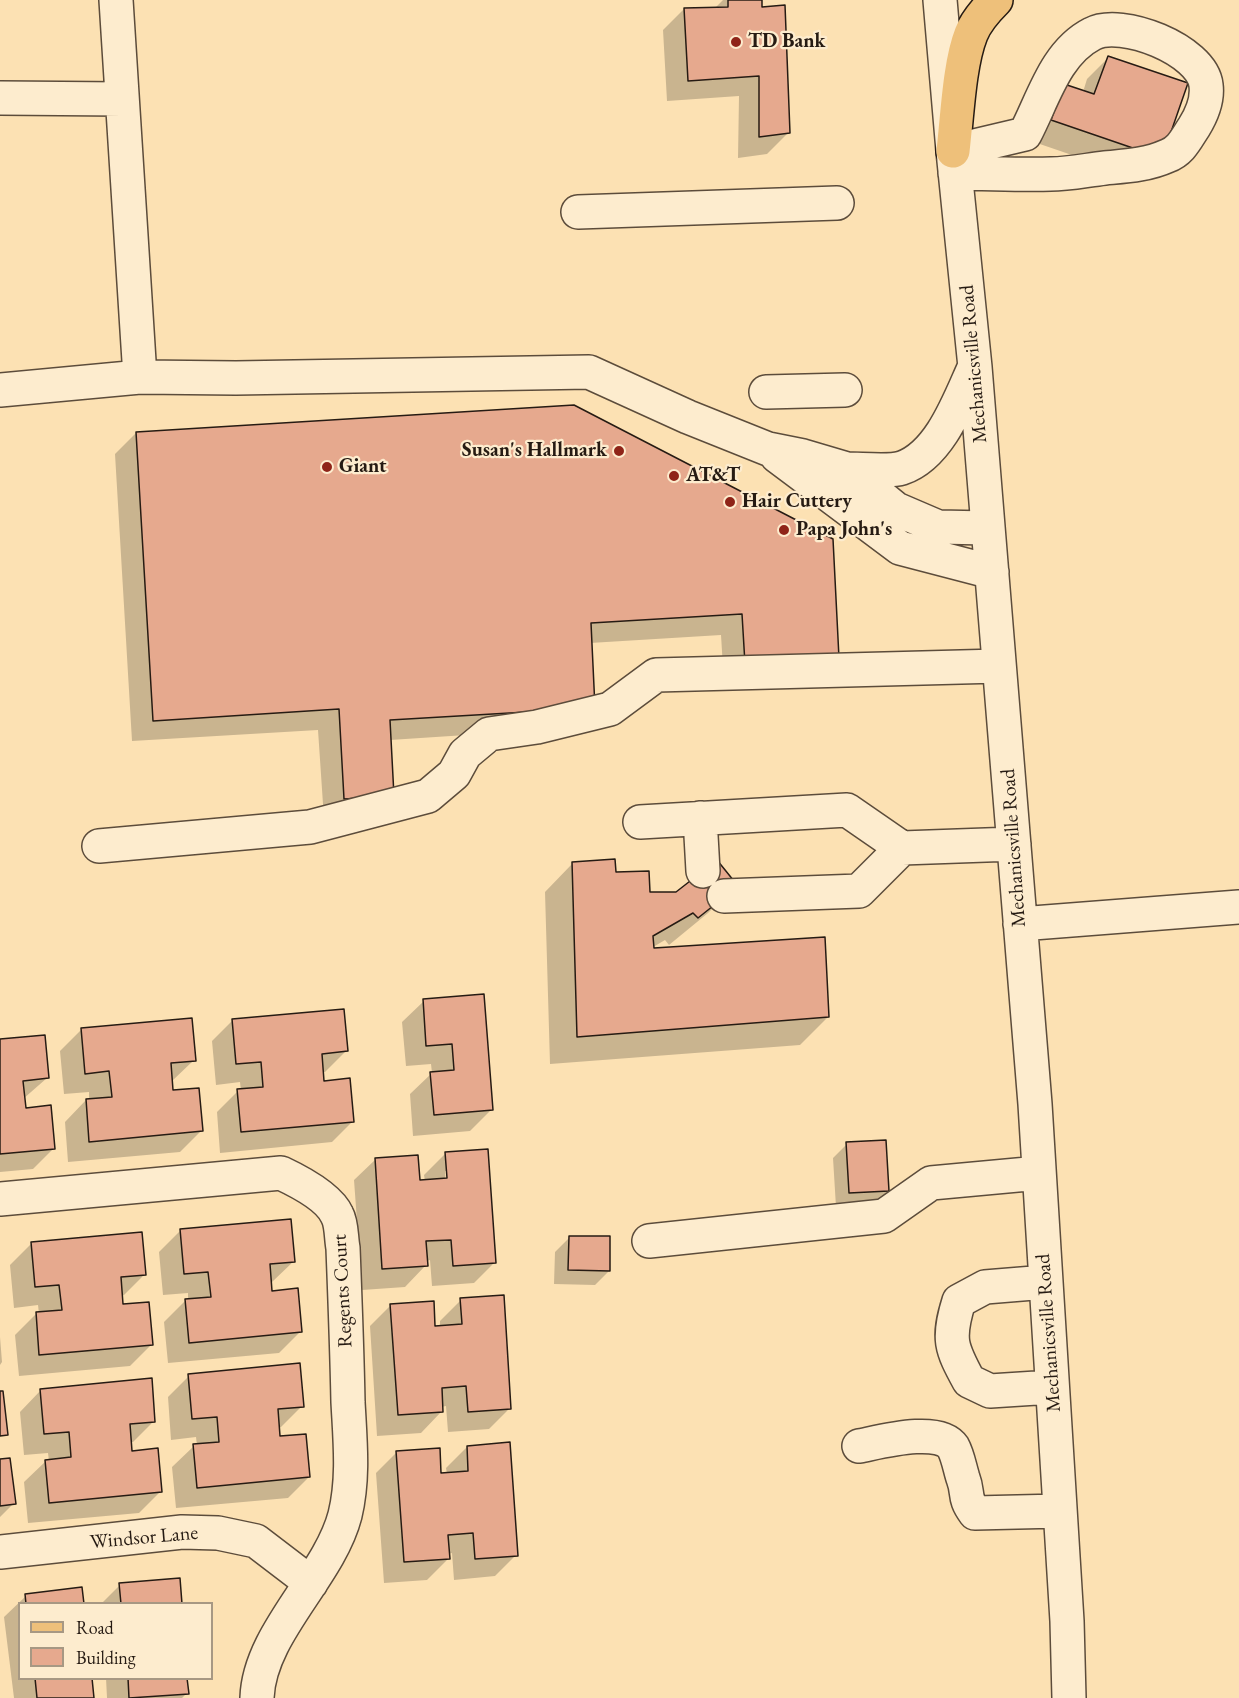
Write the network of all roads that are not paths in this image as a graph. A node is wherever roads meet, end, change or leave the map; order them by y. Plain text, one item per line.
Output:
1 (116, 0) edge
2 (940, 0) edge
3 (996, 0) edge
4 (0, 98) edge
5 (122, 99) junction
6 (954, 162) junction
7 (837, 203) dead end
8 (578, 212) dead end
9 (975, 367) junction
10 (140, 377) junction
11 (0, 390) edge
12 (845, 390) dead end
13 (766, 392) dead end
14 (768, 449) junction
15 (847, 469) junction
16 (988, 528) junction
17 (992, 572) junction
18 (999, 666) junction
19 (700, 818) junction
20 (640, 822) dead end
21 (1014, 844) junction
22 (99, 846) dead end
23 (902, 848) junction
24 (704, 871) dead end
25 (724, 896) dead end
26 (1239, 907) edge
27 (1020, 924) junction
28 (1039, 1173) junction
29 (0, 1199) edge
30 (649, 1241) dead end
31 (1046, 1282) junction
32 (1052, 1387) junction
33 (859, 1446) dead end
34 (1060, 1511) junction
35 (0, 1552) edge
36 (310, 1583) junction
37 (257, 1698) edge
38 (1069, 1698) edge

1 - 5 street
2 - 6 street, Mechanicsville Road
3 - 6 main road
4 - 5 street
5 - 10 street
6 - 6 street
6 - 9 street, Mechanicsville Road
7 - 8 street
9 - 15 street
9 - 16 street, Mechanicsville Road
10 - 11 street
10 - 14 street
12 - 13 street
14 - 15 street
14 - 17 street
15 - 16 street
16 - 17 street, Mechanicsville Road
17 - 18 street, Mechanicsville Road
18 - 21 street, Mechanicsville Road
18 - 22 street
19 - 20 street
19 - 23 street
19 - 24 street
21 - 23 street
21 - 27 street, Mechanicsville Road
23 - 25 street
26 - 27 street
27 - 28 street, Mechanicsville Road
28 - 30 street
28 - 31 street, Mechanicsville Road
29 - 36 street, Regents Court
31 - 32 street, Mechanicsville Road
31 - 32 street
32 - 34 street, Mechanicsville Road
33 - 34 street
34 - 38 street, Mechanicsville Road
35 - 36 street, Windsor Lane
36 - 37 street, Regents Court

